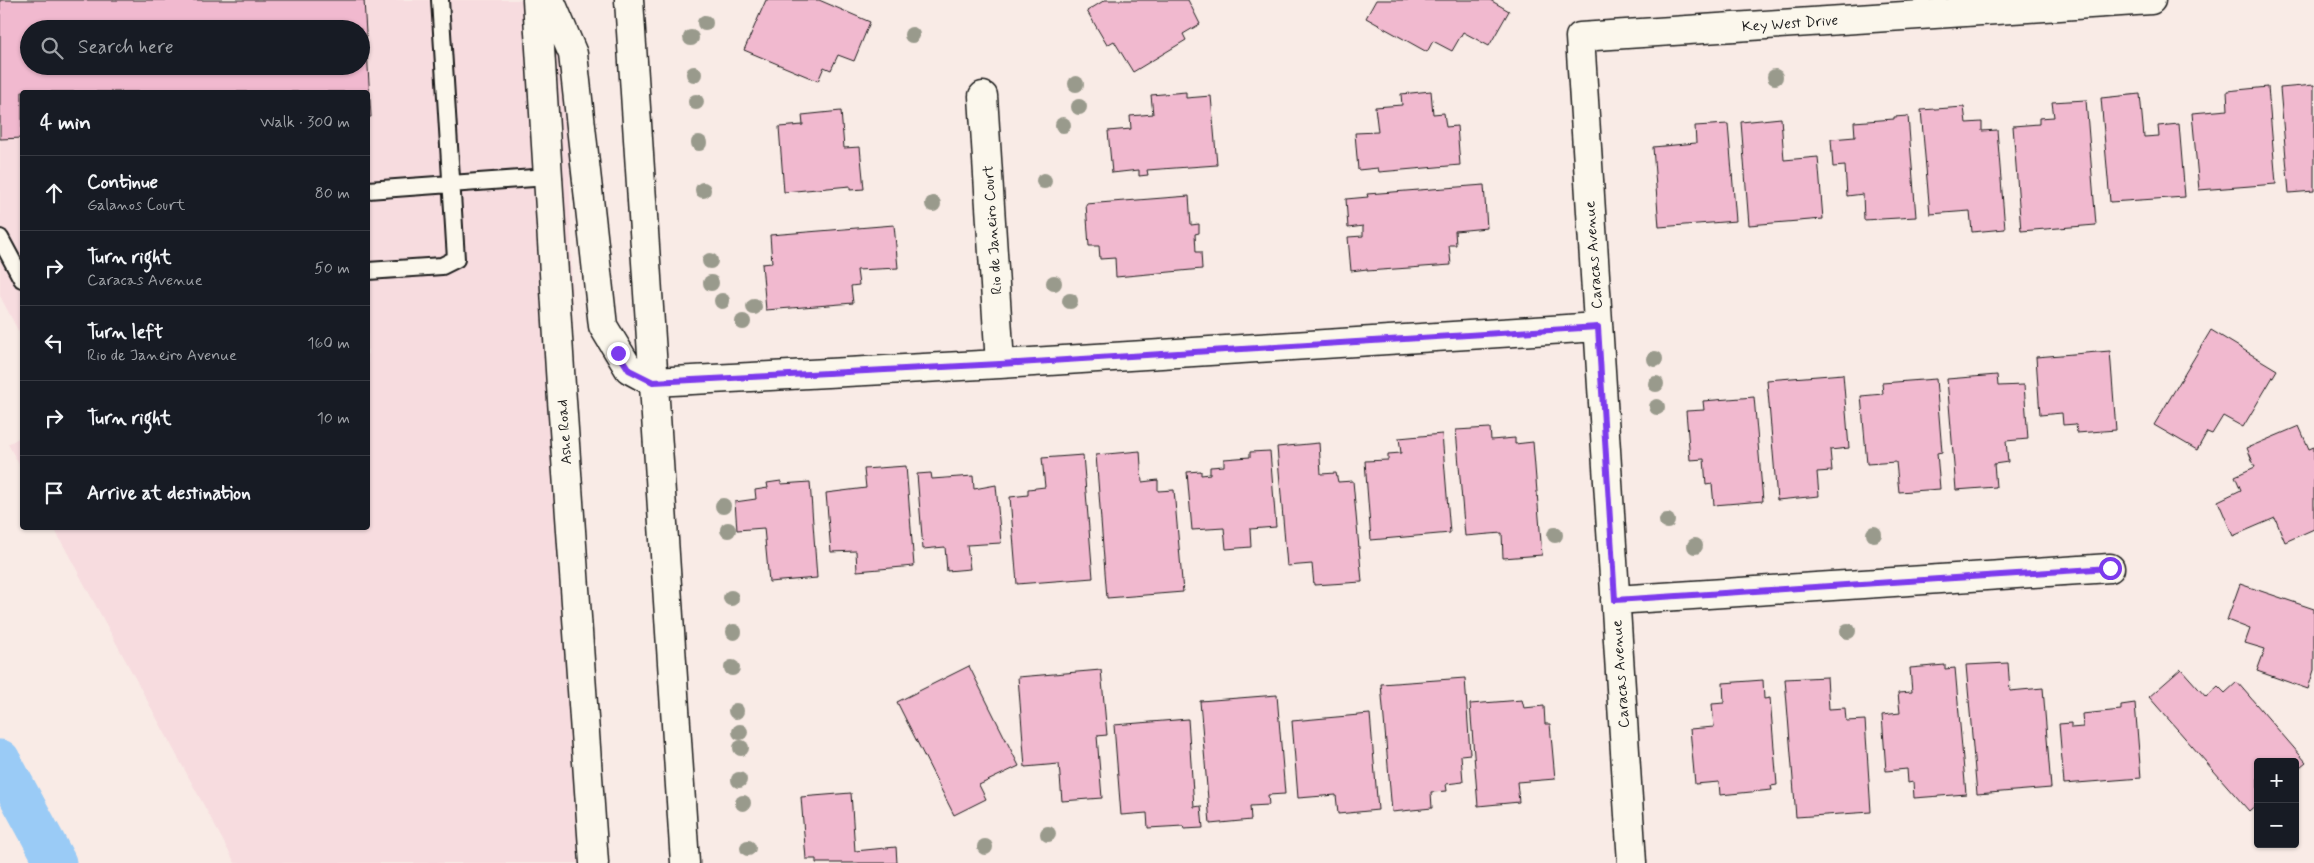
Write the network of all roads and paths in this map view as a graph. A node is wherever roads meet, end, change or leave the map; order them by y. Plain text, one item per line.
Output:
1 (440, 0) edge
2 (537, 0) edge
3 (550, 0) edge
4 (629, 0) edge
5 (2151, 0) edge
6 (1580, 37) joint
7 (983, 96) dead end
8 (548, 177) junction
9 (452, 184) junction
10 (370, 190) edge
11 (0, 238) edge
12 (370, 271) edge
13 (20, 275) edge
14 (1598, 327) junction
15 (1000, 364) junction
16 (653, 382) junction
17 (2110, 568) dead end
18 (1615, 600) junction
19 (594, 863) edge
20 (686, 863) edge
21 (1632, 863) edge

1 - 9 lane
2 - 8 street, Ashe Road
3 - 16 street
4 - 16 street
5 - 6 street, Key West Drive
6 - 14 street, Caracas Avenue
7 - 15 street, Rio de Janeiro Court
8 - 9 lane
8 - 19 street, Ashe Road
9 - 10 lane
9 - 12 lane
11 - 13 lane
14 - 15 street
14 - 18 street, Caracas Avenue
15 - 16 street
16 - 20 street
17 - 18 street
18 - 21 street, Caracas Avenue

